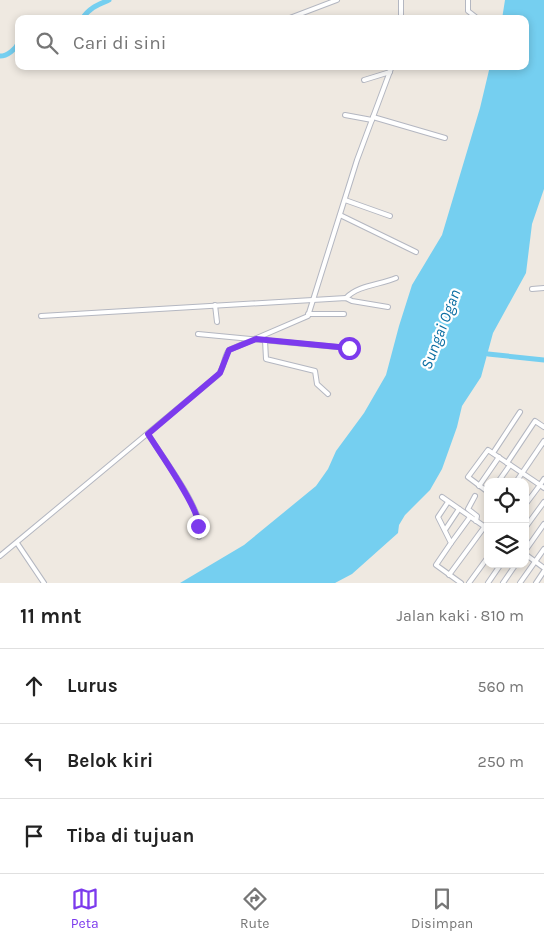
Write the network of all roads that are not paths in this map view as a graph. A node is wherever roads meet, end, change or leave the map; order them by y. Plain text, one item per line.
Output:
1 (337, 0) edge
2 (401, 0) edge
3 (468, 0) edge
4 (298, 15) edge
5 (401, 15) edge
6 (473, 15) edge
7 (390, 72) joint
8 (364, 80) dead end
9 (345, 115) dead end
10 (372, 118) junction
11 (445, 138) dead end
12 (345, 200) junction
13 (340, 216) junction
14 (390, 216) dead end
15 (416, 252) dead end
16 (396, 278) dead end
17 (544, 288) edge
18 (532, 289) dead end
19 (346, 298) junction
20 (314, 299) junction
21 (215, 306) junction
22 (388, 307) dead end
23 (309, 313) junction
24 (344, 314) dead end
25 (41, 316) dead end
26 (216, 320) dead end
27 (198, 334) dead end
28 (256, 339) junction
29 (265, 340) junction
30 (350, 341) dead end
31 (328, 394) dead end
32 (520, 412) dead end
33 (544, 427) edge
34 (148, 434) junction
35 (544, 441) edge
36 (493, 453) junction
37 (499, 457) junction
38 (508, 464) junction
39 (522, 474) junction
40 (500, 478) edge
41 (519, 478) edge
42 (544, 478) edge
43 (540, 485) junction
44 (479, 486) junction
45 (544, 488) edge
46 (484, 489) edge
47 (475, 496) dead end
48 (442, 497) dead end
49 (529, 500) edge
50 (448, 502) junction
51 (544, 502) edge
52 (459, 509) junction
53 (470, 517) junction
54 (476, 521) junction
55 (529, 523) edge
56 (544, 524) edge
57 (484, 527) edge
58 (444, 530) junction
59 (484, 531) edge
60 (199, 537) dead end
61 (17, 543) junction
62 (451, 543) junction
63 (529, 547) edge
64 (544, 549) edge
65 (0, 556) edge
66 (529, 557) edge
67 (535, 562) junction
68 (484, 563) edge
69 (499, 568) edge
70 (513, 568) edge
71 (544, 569) edge
72 (449, 575) junction
73 (44, 583) edge
74 (461, 583) edge
75 (469, 583) edge
76 (488, 583) edge
77 (504, 583) edge
78 (520, 583) edge
79 (536, 583) edge

1 - 4 street
2 - 5 street
3 - 6 street
7 - 8 street
7 - 10 street
9 - 10 street
10 - 11 street
10 - 12 street
12 - 13 street
12 - 14 street
13 - 15 street
13 - 20 street
16 - 19 street
17 - 18 street
19 - 20 street
19 - 22 street
20 - 21 street
20 - 23 street
21 - 25 street
21 - 26 street
23 - 24 street
23 - 28 street
27 - 28 street
28 - 29 street
28 - 34 street
29 - 30 street
29 - 31 street
32 - 36 street
33 - 38 street
34 - 60 street
34 - 61 street
35 - 39 street
36 - 37 street
36 - 44 street
37 - 38 street
37 - 44 street
38 - 39 street
38 - 40 street
39 - 41 street
39 - 43 street
42 - 43 street
43 - 45 street
43 - 49 street
44 - 46 street
47 - 54 street
48 - 50 street
50 - 52 street
50 - 58 street
51 - 55 street
52 - 53 street
52 - 58 street
53 - 54 street
53 - 62 street
54 - 57 street
56 - 63 street
58 - 62 street
59 - 72 street
61 - 65 street
61 - 73 street
62 - 72 street
64 - 67 street
66 - 67 street
67 - 71 street
67 - 78 street
68 - 75 street
69 - 76 street
70 - 77 street
71 - 79 street
72 - 74 street

